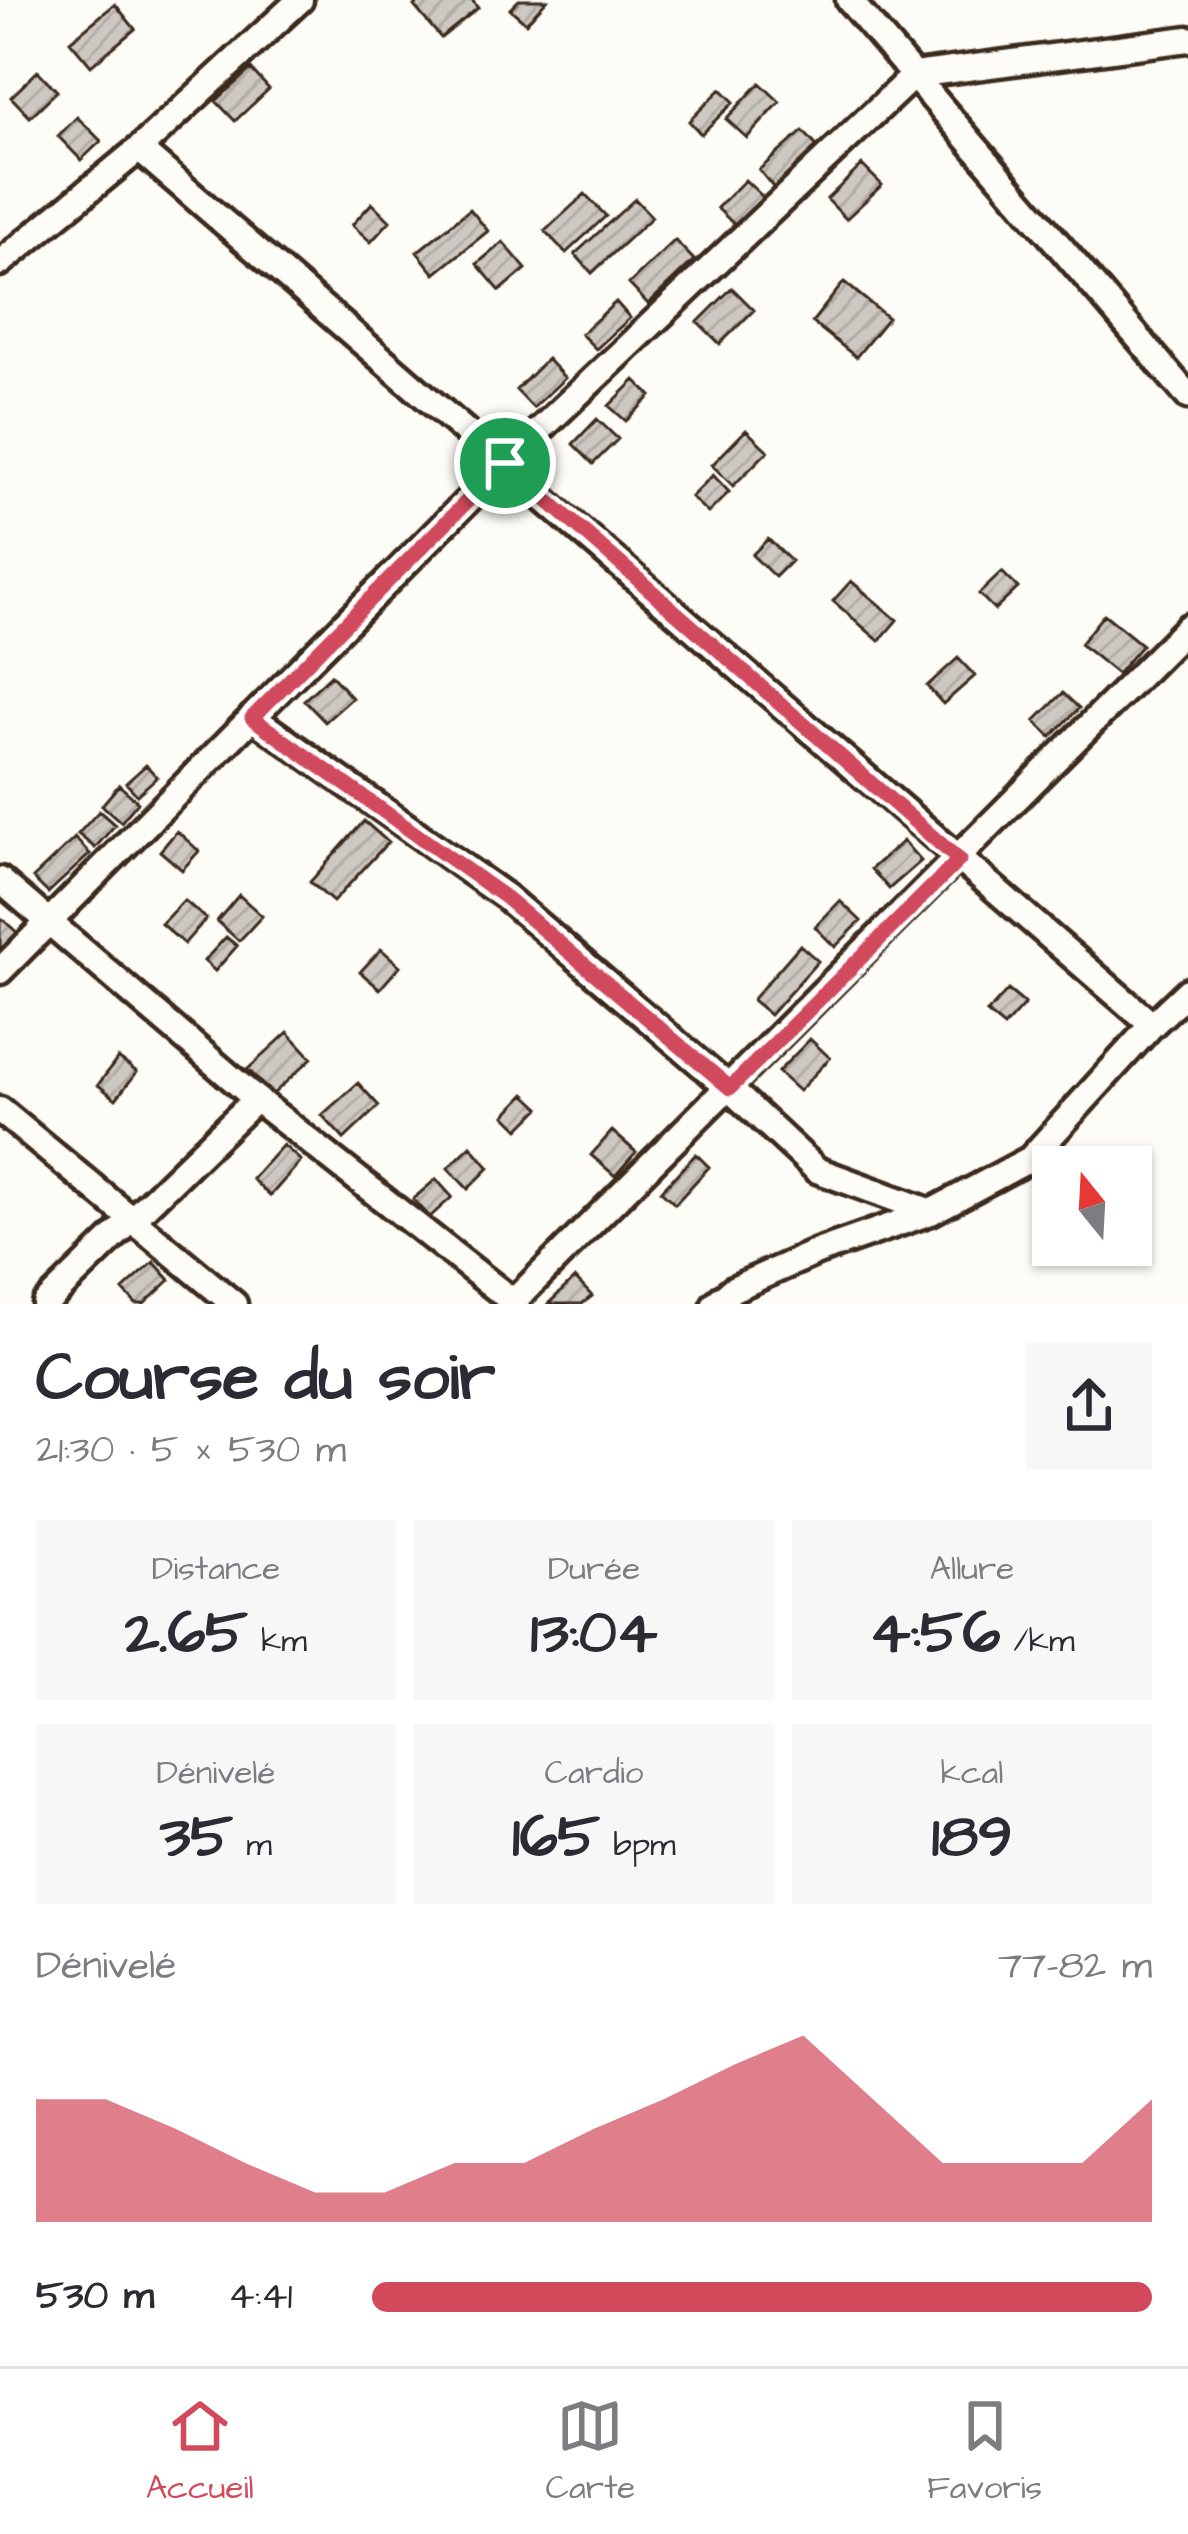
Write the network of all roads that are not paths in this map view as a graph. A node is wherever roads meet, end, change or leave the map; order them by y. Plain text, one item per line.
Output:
1 (300, 0) edge
2 (849, 0) edge
3 (1188, 39) edge
4 (914, 75) junction
5 (140, 149) junction
6 (0, 263) edge
7 (1188, 396) edge
8 (505, 463) junction
9 (1188, 627) edge
10 (252, 718) junction
11 (959, 860) junction
12 (0, 880) edge
13 (48, 922) junction
14 (0, 971) edge
15 (1188, 991) edge
16 (1152, 1024) junction
17 (730, 1088) junction
18 (256, 1100) junction
19 (0, 1110) edge
20 (931, 1212) junction
21 (133, 1218) junction
22 (514, 1303) edge
23 (45, 1304) edge
24 (234, 1304) edge
25 (716, 1304) edge

1 - 5 street
2 - 4 street
3 - 4 street
4 - 7 street
4 - 8 street
5 - 6 street
5 - 8 street
8 - 10 street
8 - 11 street
9 - 11 street
10 - 13 street
10 - 17 street
11 - 16 street
11 - 17 street
12 - 13 street
13 - 14 street
13 - 18 street
15 - 16 street
16 - 20 street
17 - 20 street
17 - 22 street
18 - 21 street
18 - 22 street
19 - 21 street
20 - 25 street
21 - 23 street
21 - 24 street

